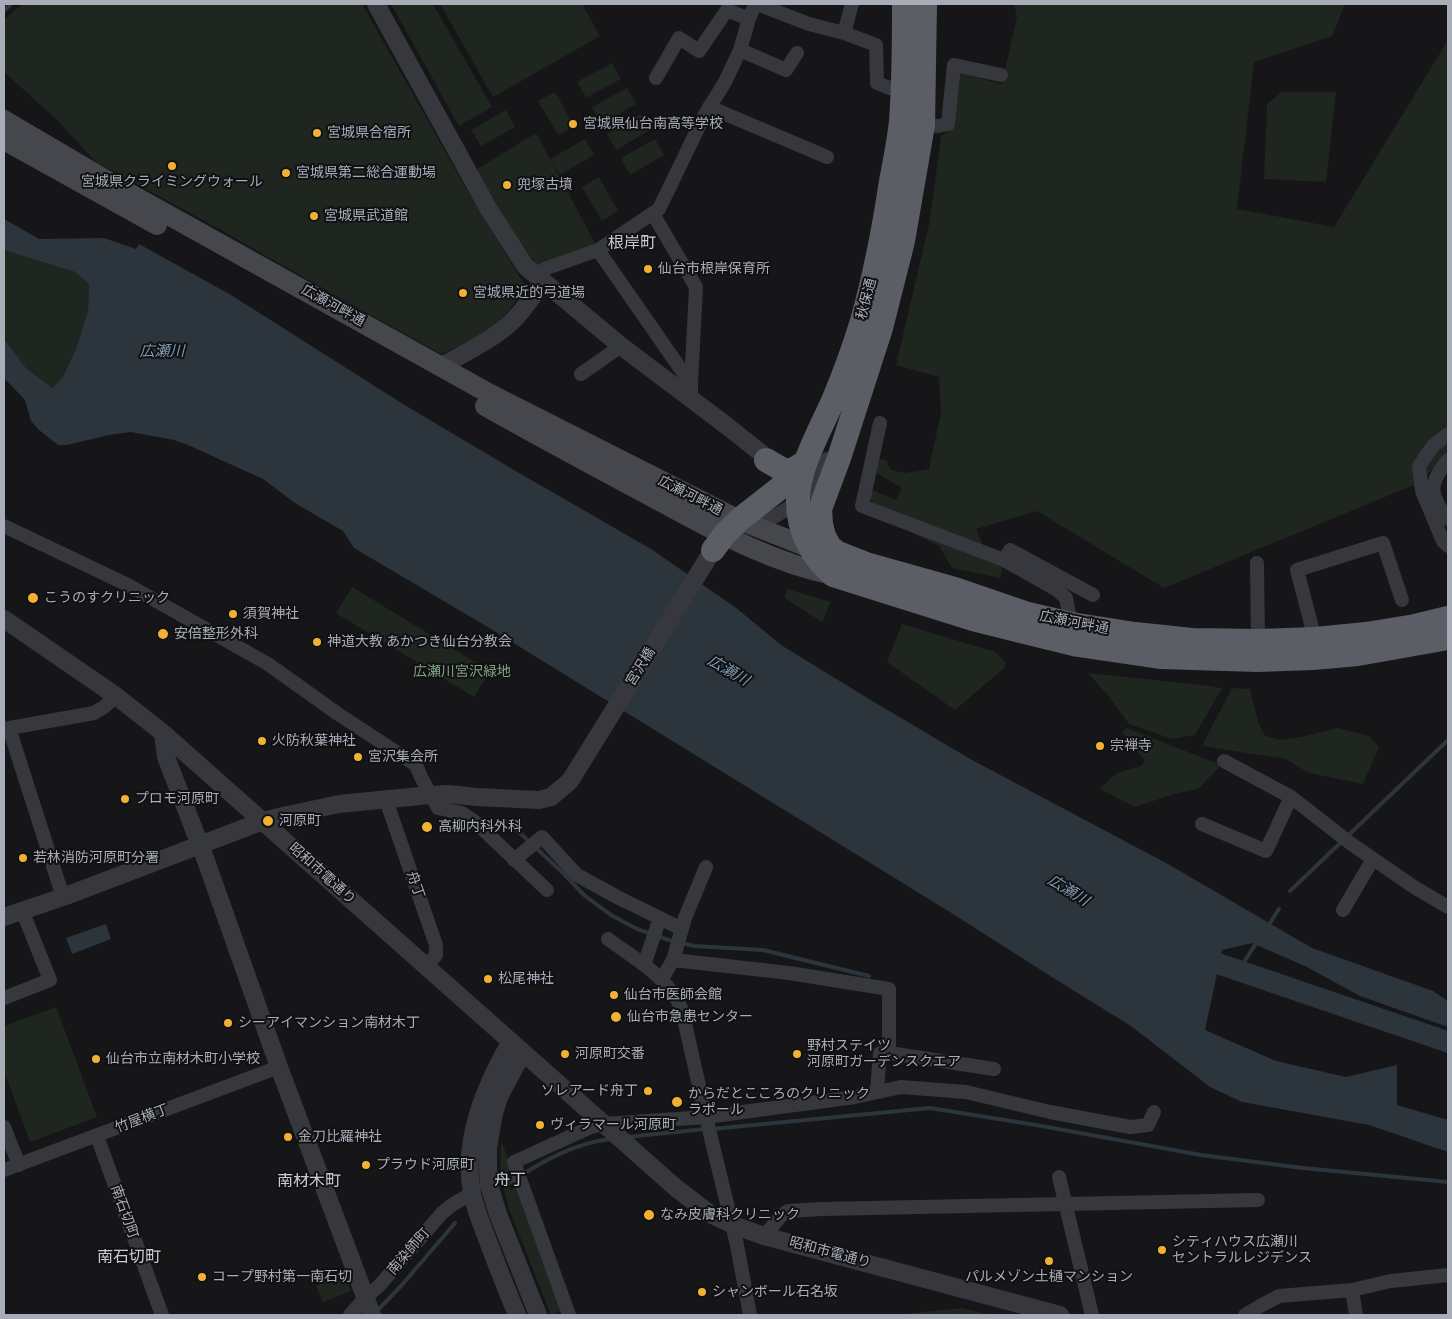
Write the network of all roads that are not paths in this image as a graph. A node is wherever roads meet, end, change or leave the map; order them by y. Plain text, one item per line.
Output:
1 (376, 4) edge
2 (756, 4) edge
3 (852, 4) edge
4 (904, 4) edge
5 (925, 4) edge
6 (749, 19) junction
7 (844, 33) junction
8 (740, 50) junction
9 (797, 53) dead end
10 (1001, 75) dead end
11 (656, 78) dead end
12 (903, 89) junction
13 (709, 107) junction
14 (4, 120) edge
15 (912, 124) junction
16 (4, 140) edge
17 (827, 157) dead end
18 (652, 214) junction
19 (598, 250) junction
20 (539, 278) junction
21 (621, 346) junction
22 (441, 366) junction
23 (581, 374) dead end
24 (691, 392) junction
25 (857, 401) junction
26 (880, 423) dead end
27 (1448, 434) edge
28 (766, 460) junction
29 (1448, 460) edge
30 (819, 463) junction
31 (786, 501) junction
32 (1448, 519) edge
33 (4, 526) edge
34 (729, 537) junction
35 (1448, 546) edge
36 (810, 548) junction
37 (1004, 560) junction
38 (1258, 563) dead end
39 (835, 564) junction
40 (1093, 595) dead end
41 (1402, 600) dead end
42 (1448, 618) edge
43 (4, 619) edge
44 (1071, 624) junction
45 (1448, 638) edge
46 (1315, 639) junction
47 (1258, 641) junction
48 (116, 696) junction
49 (6, 729) edge
50 (163, 733) junction
51 (1224, 761) dead end
52 (430, 795) junction
53 (1290, 797) junction
54 (386, 800) junction
55 (263, 821) junction
56 (1202, 824) dead end
57 (200, 844) junction
58 (518, 856) junction
59 (1373, 859) junction
60 (706, 867) dead end
61 (547, 890) dead end
62 (63, 897) junction
63 (1448, 907) edge
64 (22, 910) junction
65 (1343, 910) dead end
66 (4, 917) edge
67 (660, 918) junction
68 (681, 932) junction
69 (608, 939) dead end
70 (674, 956) junction
71 (644, 965) junction
72 (426, 967) junction
73 (662, 979) junction
74 (4, 998) edge
75 (517, 1046) junction
76 (888, 1053) junction
77 (279, 1067) junction
78 (994, 1069) dead end
79 (877, 1091) junction
80 (1154, 1112) dead end
81 (707, 1120) junction
82 (4, 1127) edge
83 (614, 1133) junction
84 (97, 1136) junction
85 (19, 1165) junction
86 (4, 1170) edge
87 (1059, 1177) dead end
88 (472, 1193) junction
89 (1258, 1200) dead end
90 (1065, 1205) junction
91 (733, 1225) junction
92 (764, 1236) junction
93 (1448, 1275) edge
94 (1352, 1290) junction
95 (368, 1305) edge
96 (162, 1315) edge
97 (350, 1315) edge
98 (517, 1315) edge
99 (538, 1315) edge
100 (569, 1315) edge
101 (750, 1315) edge
102 (1060, 1315) edge
103 (1092, 1315) edge
104 (1245, 1315) edge
105 (1356, 1315) edge

1 - 20 street
2 - 6 street
2 - 7 street
3 - 7 street
4 - 12 highway, 秋保通
5 - 15 highway, 秋保通
6 - 8 street
6 - 11 street
7 - 12 street
8 - 9 street
8 - 13 street
10 - 15 street
12 - 15 highway, 秋保通
13 - 17 street
13 - 18 street
14 - 22 main road, 広瀬河畔通
15 - 25 highway, 秋保通
15 - 30 highway, 秋保通
16 - 34 main road, 広瀬河畔通
18 - 19 street
18 - 24 street
19 - 20 street
19 - 24 street
20 - 21 street
20 - 22 street
21 - 23 street
21 - 24 street
22 - 34 main road, 広瀬河畔通
24 - 28 street
25 - 30 street
25 - 39 highway, 秋保通
26 - 37 street
27 - 35 street
28 - 30 highway
28 - 31 street
29 - 32 street
30 - 31 highway, 秋保通
31 - 34 highway
31 - 36 highway, 秋保通
33 - 52 street
34 - 36 main road, 広瀬河畔通
34 - 39 main road, 広瀬河畔通
34 - 52 street, 宮沢橋
36 - 39 highway, 秋保通
37 - 40 street
37 - 44 street
38 - 47 street
39 - 44 highway, 広瀬河畔通
39 - 45 highway, 広瀬河畔通
41 - 46 street
42 - 46 highway, 広瀬河畔通
43 - 48 street, 昭和市電通り
44 - 47 highway, 広瀬河畔通
46 - 47 highway, 広瀬河畔通
48 - 49 street
48 - 50 street, 昭和市電通り
49 - 62 street
50 - 55 street, 昭和市電通り
50 - 57 street
51 - 53 street
52 - 54 street, 宮沢橋
52 - 58 street
53 - 56 street
53 - 59 street
54 - 55 street, 宮沢橋
54 - 72 street, 舟丁
55 - 57 street, 宮沢橋
55 - 72 street, 昭和市電通り
57 - 62 street, 宮沢橋
57 - 77 street
58 - 61 street
58 - 67 street
59 - 63 street
59 - 65 street
60 - 68 street
62 - 64 street, 宮沢橋
64 - 66 street, 宮沢橋
64 - 74 street
67 - 68 street
67 - 71 street
68 - 70 street
69 - 71 street
70 - 73 street
70 - 76 street
71 - 73 street
72 - 75 street, 昭和市電通り
73 - 81 street
75 - 83 street, 昭和市電通り
75 - 88 street
75 - 99 street
76 - 78 street
76 - 79 street
77 - 84 street, 竹屋横丁
77 - 95 street
79 - 80 street
79 - 81 street
81 - 83 street
81 - 91 street
82 - 85 street
83 - 91 street, 昭和市電通り
83 - 100 street
84 - 85 street, 竹屋横丁
84 - 96 street, 南石切町
85 - 86 street, 竹屋横丁
87 - 90 street
88 - 95 street, 南染師町
88 - 98 street
89 - 90 street
90 - 92 street
90 - 103 street
91 - 92 street, 昭和市電通り
91 - 101 street
92 - 102 street, 昭和市電通り
93 - 94 street
94 - 104 street
94 - 105 street
95 - 97 street, 南染師町

